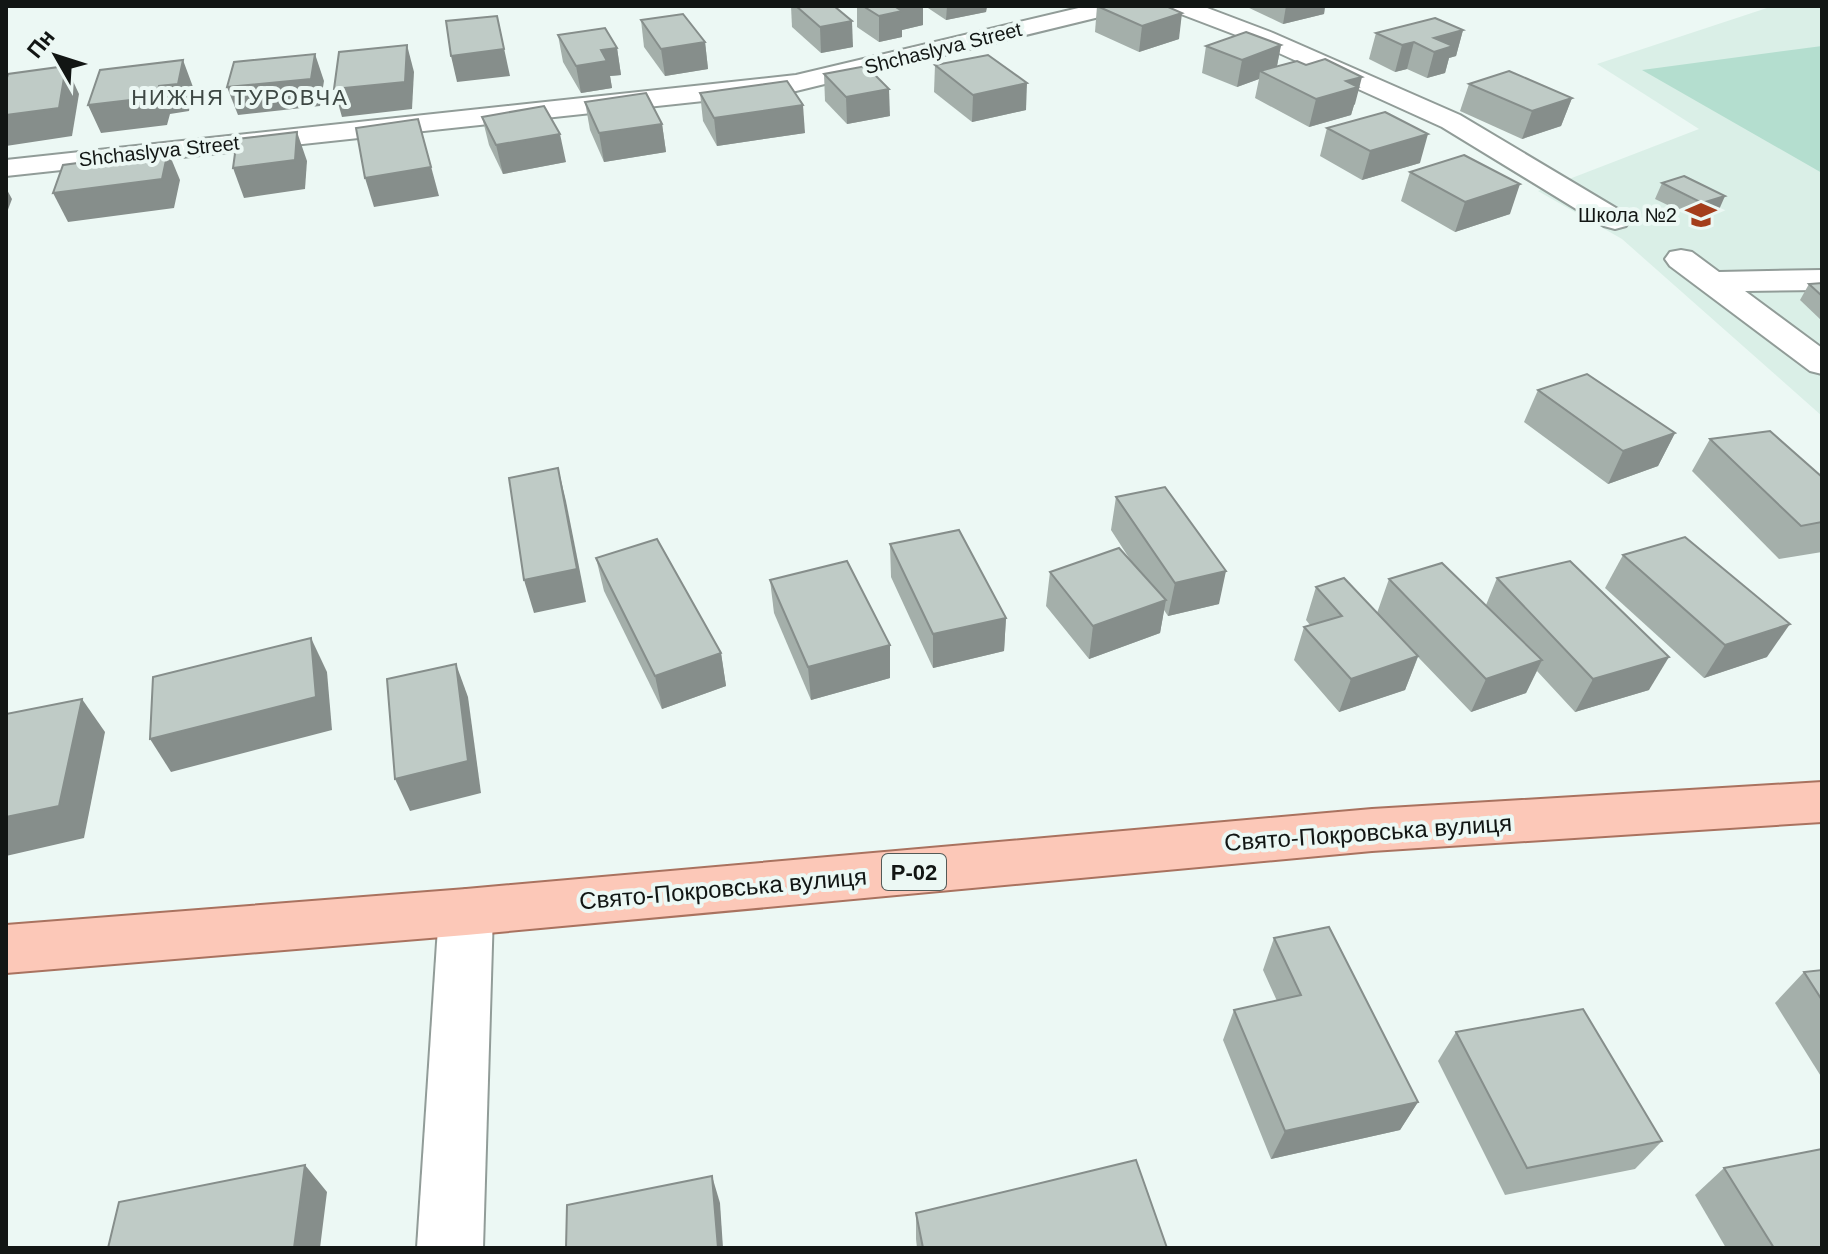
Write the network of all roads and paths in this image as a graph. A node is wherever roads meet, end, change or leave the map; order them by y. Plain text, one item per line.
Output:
1 (1116, 6) edge
2 (1181, 6) edge
3 (6, 168) edge
4 (1615, 220) dead end
5 (1681, 259) dead end
6 (1822, 280) edge
7 (1710, 282) junction
8 (1822, 364) edge
9 (1822, 802) edge
10 (466, 912) junction
11 (6, 949) edge
12 (450, 1248) edge

1 - 3 street, Shchaslyva Street
2 - 4 street
5 - 7 street
6 - 7 street
7 - 8 street
9 - 10 main road, Свято-Покровська вулиця / Р-02
10 - 11 main road, Свято-Покровська вулиця / Р-02
10 - 12 street

